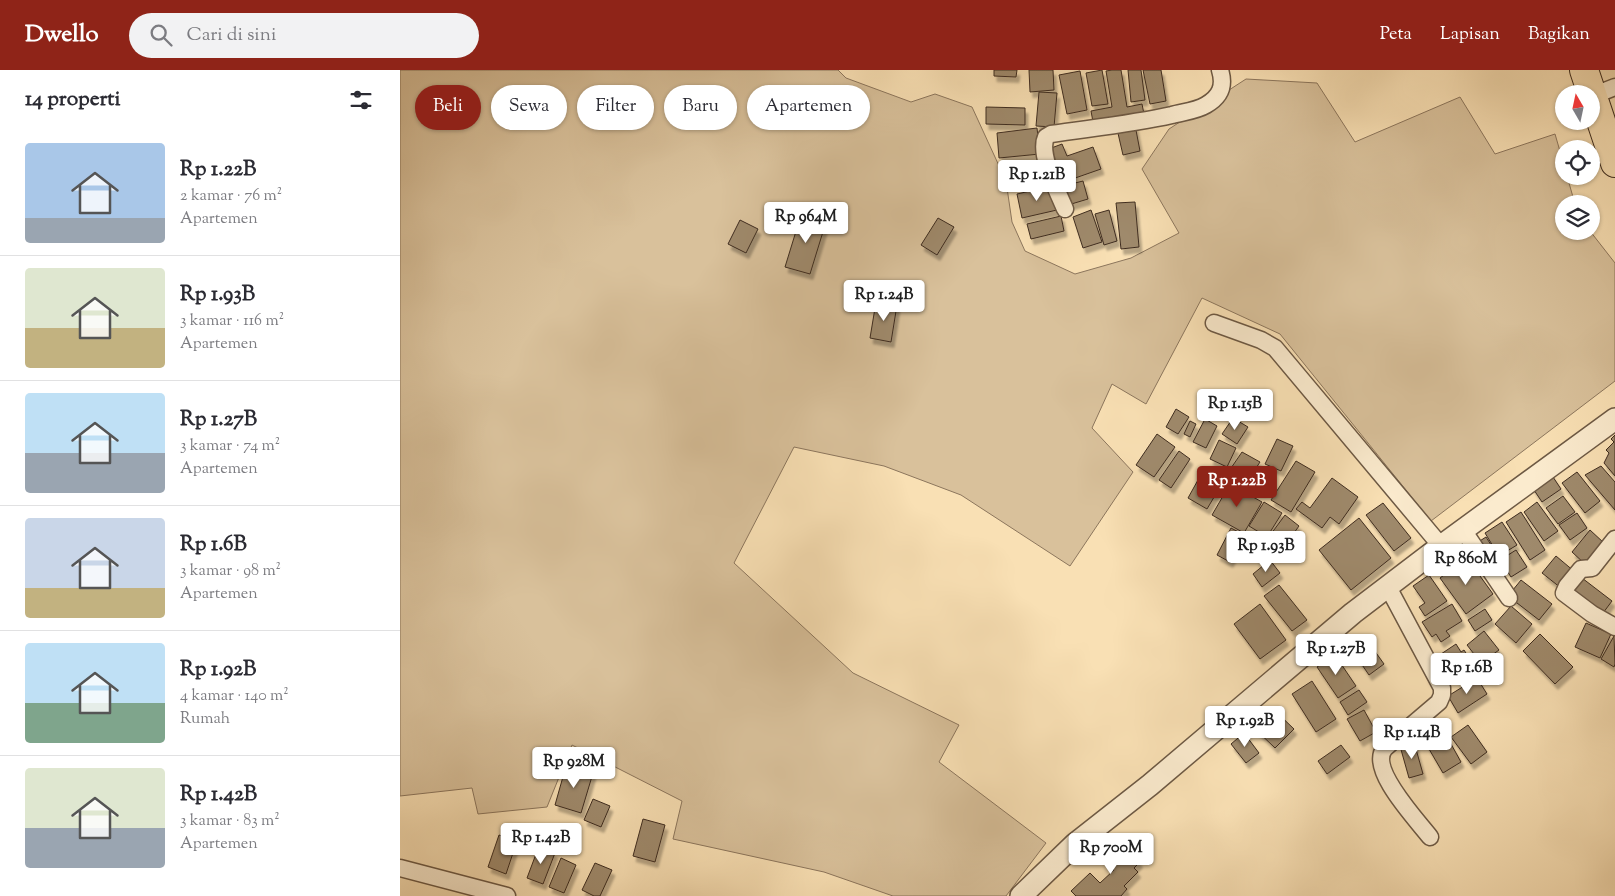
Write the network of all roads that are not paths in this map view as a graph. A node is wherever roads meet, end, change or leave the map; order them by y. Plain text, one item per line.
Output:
1 (1220, 70) edge
2 (1584, 70) edge
3 (1604, 92) edge
4 (1615, 163) edge
5 (1065, 209) dead end
6 (1214, 323) dead end
7 (1615, 419) edge
8 (1463, 530) junction
9 (1615, 539) edge
10 (1441, 546) junction
11 (1388, 587) junction
12 (1508, 598) dead end
13 (1615, 627) edge
14 (1430, 837) dead end
15 (400, 868) edge
16 (459, 890) edge
17 (507, 896) edge
18 (1021, 896) edge

1 - 5 street
2 - 3 highway
3 - 4 highway
6 - 10 street
7 - 8 street
8 - 10 street
8 - 12 street
9 - 13 street
10 - 11 street
11 - 14 street
11 - 18 street
15 - 16 street
16 - 17 street

